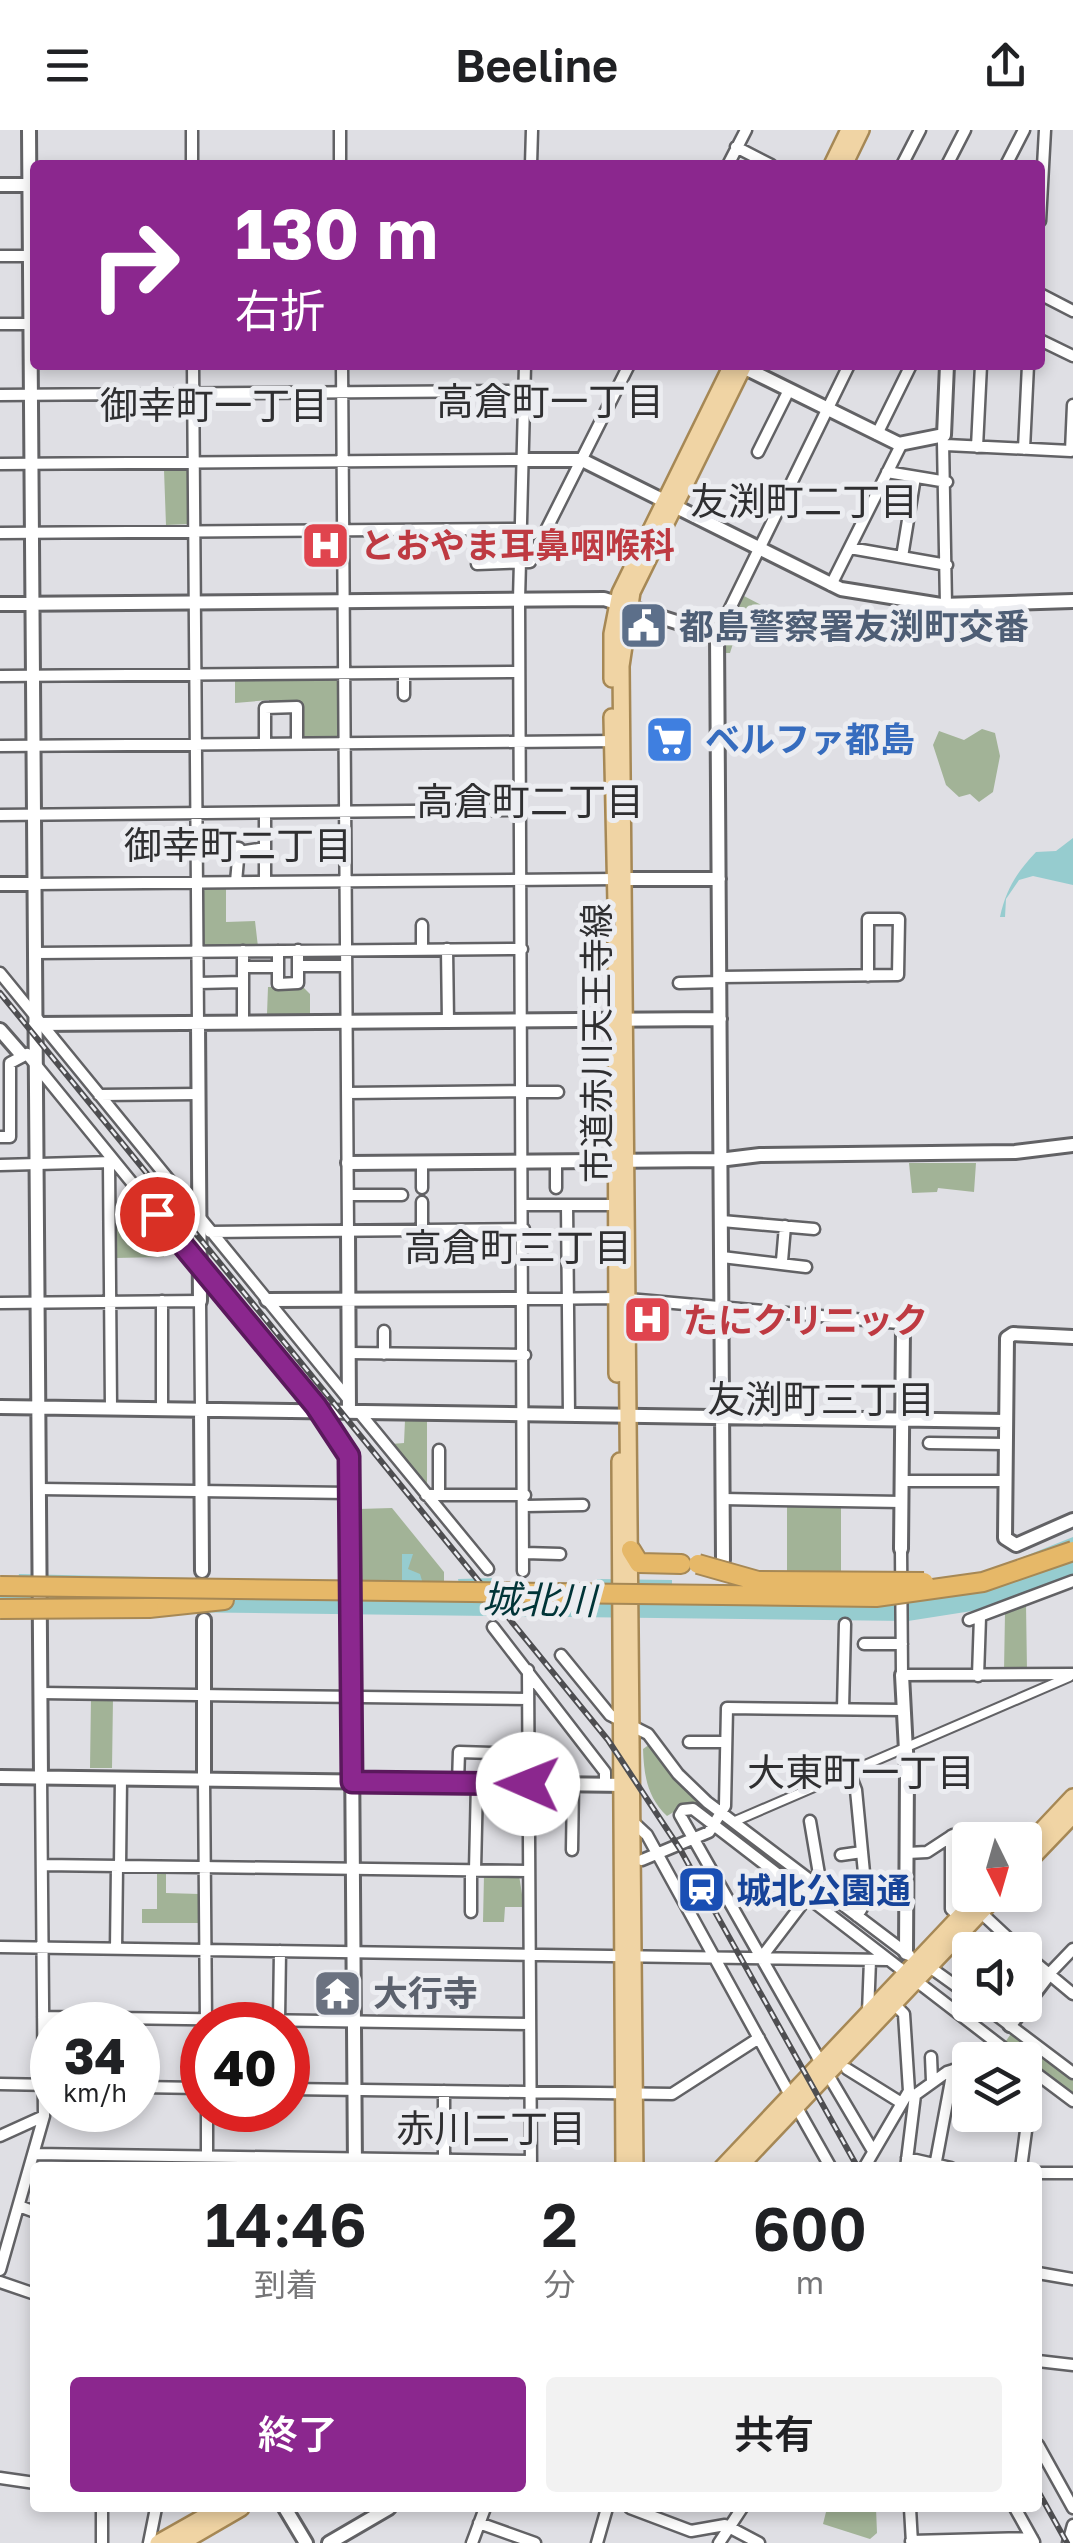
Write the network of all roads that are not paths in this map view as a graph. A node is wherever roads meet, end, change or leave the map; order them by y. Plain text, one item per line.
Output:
1 (28, 130) edge
2 (192, 130) edge
3 (340, 130) edge
4 (532, 130) edge
5 (742, 130) edge
6 (849, 130) edge
7 (861, 130) edge
8 (920, 130) edge
9 (965, 130) edge
10 (1024, 130) edge
11 (1045, 130) edge
12 (736, 147) junction
13 (30, 160) edge
14 (192, 160) edge
15 (340, 160) edge
16 (531, 160) edge
17 (730, 160) edge
18 (761, 160) edge
19 (834, 160) edge
20 (846, 160) edge
21 (905, 160) edge
22 (950, 160) edge
23 (1010, 160) edge
24 (1043, 160) edge
25 (0, 185) edge
26 (30, 185) edge
27 (0, 256) edge
28 (30, 256) edge
29 (1045, 297) edge
30 (1073, 311) edge
31 (0, 324) edge
32 (30, 324) edge
33 (1045, 342) edge
34 (1073, 356) edge
35 (31, 370) edge
36 (193, 370) edge
37 (342, 370) edge
38 (526, 370) edge
39 (626, 370) edge
40 (738, 370) edge
41 (748, 370) edge
42 (846, 370) edge
43 (909, 370) edge
44 (947, 370) edge
45 (980, 370) edge
46 (1028, 370) edge
47 (788, 390) junction
48 (525, 391) junction
49 (342, 392) junction
50 (194, 393) junction
51 (30, 394) junction
52 (0, 395) edge
53 (1073, 405) edge
54 (827, 409) junction
55 (877, 434) junction
56 (943, 442) junction
57 (900, 445) junction
58 (977, 447) junction
59 (1024, 449) junction
60 (758, 452) dead end
61 (523, 460) junction
62 (582, 460) junction
63 (342, 461) junction
64 (194, 462) junction
65 (31, 463) junction
66 (0, 464) edge
67 (887, 472) junction
68 (915, 477) junction
69 (947, 482) junction
70 (669, 504) junction
71 (521, 529) junction
72 (343, 530) junction
73 (32, 532) junction
74 (194, 532) junction
75 (0, 533) edge
76 (850, 548) junction
77 (757, 550) junction
78 (902, 557) junction
79 (520, 563) junction
80 (477, 564) dead end
81 (947, 565) junction
82 (831, 585) junction
83 (519, 600) junction
84 (1073, 601) edge
85 (344, 602) junction
86 (195, 603) junction
87 (0, 604) edge
88 (32, 604) junction
89 (622, 604) junction
90 (946, 605) junction
91 (717, 634) junction
92 (520, 672) junction
93 (404, 673) junction
94 (344, 674) junction
95 (196, 675) junction
96 (0, 676) edge
97 (33, 676) junction
98 (404, 695) dead end
99 (618, 741) junction
100 (520, 742) junction
101 (344, 743) junction
102 (196, 744) junction
103 (265, 744) junction
104 (297, 744) junction
105 (0, 746) edge
106 (33, 746) junction
107 (521, 810) junction
108 (265, 812) junction
109 (345, 812) junction
110 (197, 813) junction
111 (34, 814) junction
112 (0, 815) edge
113 (197, 848) junction
114 (265, 848) junction
115 (240, 852) junction
116 (719, 878) junction
117 (619, 879) junction
118 (521, 880) junction
119 (346, 881) junction
120 (197, 882) junction
121 (236, 882) junction
122 (265, 882) junction
123 (0, 884) edge
124 (34, 884) junction
125 (422, 925) dead end
126 (422, 949) junction
127 (447, 949) junction
128 (522, 949) junction
129 (298, 950) junction
130 (346, 950) junction
131 (198, 951) junction
132 (243, 951) junction
133 (278, 951) junction
134 (35, 952) junction
135 (298, 966) junction
136 (346, 966) junction
137 (243, 967) junction
138 (278, 967) junction
139 (0, 973) edge
140 (868, 976) junction
141 (720, 980) junction
142 (198, 982) junction
143 (243, 982) junction
144 (679, 983) dead end
145 (620, 1019) junction
146 (720, 1019) junction
147 (522, 1020) junction
148 (37, 1021) junction
149 (448, 1021) junction
150 (198, 1022) junction
151 (243, 1022) junction
152 (346, 1022) junction
153 (2, 1029) edge
154 (21, 1054) junction
155 (36, 1066) junction
156 (523, 1092) junction
157 (558, 1092) dead end
158 (347, 1093) junction
159 (199, 1094) junction
160 (99, 1095) junction
161 (0, 1137) edge
162 (1073, 1146) edge
163 (721, 1160) junction
164 (621, 1161) junction
165 (112, 1162) junction
166 (422, 1162) junction
167 (524, 1162) junction
168 (556, 1162) junction
169 (348, 1163) junction
170 (0, 1165) edge
171 (36, 1165) junction
172 (422, 1188) dead end
173 (556, 1188) dead end
174 (348, 1194) junction
175 (402, 1194) dead end
176 (422, 1202) dead end
177 (567, 1205) junction
178 (616, 1205) junction
179 (524, 1206) junction
180 (722, 1220) junction
181 (785, 1226) junction
182 (203, 1227) junction
183 (524, 1229) junction
184 (814, 1229) dead end
185 (348, 1230) junction
186 (422, 1230) junction
187 (722, 1257) junction
188 (782, 1261) junction
189 (200, 1266) junction
190 (806, 1267) dead end
191 (567, 1298) junction
192 (524, 1299) junction
193 (622, 1299) junction
194 (267, 1300) junction
195 (349, 1300) junction
196 (200, 1301) junction
197 (0, 1302) edge
198 (111, 1302) junction
199 (162, 1302) junction
200 (38, 1303) junction
201 (722, 1308) junction
202 (902, 1327) joint
203 (384, 1331) dead end
204 (1073, 1337) edge
205 (349, 1353) junction
206 (384, 1354) junction
207 (525, 1355) junction
208 (0, 1407) edge
209 (38, 1407) junction
210 (111, 1408) junction
211 (352, 1408) junction
212 (162, 1409) junction
213 (201, 1410) junction
214 (318, 1411) junction
215 (526, 1414) junction
216 (569, 1415) junction
217 (624, 1416) junction
218 (723, 1417) junction
219 (902, 1420) junction
220 (1005, 1421) junction
221 (929, 1443) dead end
222 (1005, 1444) junction
223 (439, 1450) dead end
224 (902, 1481) junction
225 (1004, 1481) junction
226 (39, 1489) junction
227 (202, 1491) junction
228 (350, 1493) junction
229 (433, 1495) junction
230 (722, 1499) junction
231 (525, 1501) junction
232 (902, 1502) junction
233 (583, 1505) dead end
234 (1073, 1520) edge
235 (902, 1549) joint
236 (1073, 1549) edge
237 (525, 1553) junction
238 (560, 1554) dead end
239 (723, 1560) dead end
240 (630, 1564) junction
241 (1073, 1565) edge
242 (202, 1570) dead end
243 (488, 1570) dead end
244 (523, 1570) dead end
245 (1073, 1581) edge
246 (0, 1586) edge
247 (0, 1598) edge
248 (224, 1600) junction
249 (0, 1609) edge
250 (204, 1620) dead end
251 (845, 1624) dead end
252 (493, 1627) dead end
253 (864, 1644) dead end
254 (902, 1644) junction
255 (561, 1656) dead end
256 (528, 1670) junction
257 (1073, 1675) edge
258 (902, 1676) junction
259 (978, 1676) junction
260 (40, 1692) junction
261 (204, 1694) junction
262 (352, 1697) junction
263 (528, 1700) junction
264 (843, 1708) junction
265 (902, 1710) junction
266 (627, 1721) junction
267 (689, 1742) dead end
268 (724, 1742) junction
269 (905, 1748) junction
270 (528, 1754) junction
271 (849, 1772) junction
272 (0, 1777) edge
273 (41, 1777) junction
274 (121, 1778) junction
275 (204, 1780) junction
276 (352, 1782) junction
277 (458, 1783) junction
278 (477, 1783) junction
279 (528, 1784) junction
280 (574, 1784) junction
281 (620, 1785) junction
282 (1073, 1797) edge
283 (720, 1813) junction
284 (1073, 1815) edge
285 (738, 1820) junction
286 (632, 1821) junction
287 (810, 1822) dead end
288 (713, 1826) junction
289 (1042, 1830) edge
290 (694, 1838) junction
291 (1042, 1847) edge
292 (572, 1850) dead end
293 (862, 1852) junction
294 (907, 1853) junction
295 (658, 1855) junction
296 (841, 1855) dead end
297 (642, 1860) dead end
298 (42, 1865) junction
299 (118, 1866) junction
300 (205, 1867) junction
301 (353, 1869) junction
302 (473, 1870) junction
303 (528, 1871) junction
304 (814, 1884) junction
305 (807, 1897) junction
306 (471, 1912) dead end
307 (965, 1912) edge
308 (968, 1912) edge
309 (986, 1912) edge
310 (857, 1916) junction
311 (959, 1916) junction
312 (1005, 1932) edge
313 (0, 1946) edge
314 (43, 1948) junction
315 (116, 1949) junction
316 (1073, 1949) edge
317 (205, 1950) junction
318 (280, 1951) junction
319 (354, 1952) junction
320 (530, 1955) junction
321 (628, 1956) junction
322 (714, 1957) junction
323 (761, 1958) junction
324 (918, 1959) junction
325 (870, 1960) junction
326 (888, 1960) junction
327 (1042, 1970) edge
328 (1048, 1976) junction
329 (910, 1978) junction
330 (952, 1983) edge
331 (1073, 1994) edge
332 (43, 2002) edge
333 (206, 2002) edge
334 (279, 2002) edge
335 (894, 2004) junction
336 (868, 2014) junction
337 (310, 2020) edge
338 (354, 2021) junction
339 (1006, 2022) edge
340 (530, 2024) junction
341 (1010, 2025) junction
342 (759, 2038) junction
343 (995, 2042) edge
344 (997, 2042) edge
345 (931, 2057) dead end
346 (824, 2068) junction
347 (847, 2068) dead end
348 (952, 2071) edge
349 (1073, 2073) edge
350 (952, 2077) edge
351 (1042, 2081) edge
352 (932, 2082) junction
353 (0, 2084) edge
354 (30, 2085) edge
355 (310, 2089) edge
356 (355, 2090) junction
357 (444, 2091) junction
358 (530, 2092) junction
359 (912, 2093) junction
360 (629, 2094) junction
361 (1073, 2100) edge
362 (793, 2101) junction
363 (900, 2102) junction
364 (30, 2122) edge
365 (40, 2132) edge
366 (206, 2132) edge
367 (1025, 2132) edge
368 (0, 2136) edge
369 (872, 2151) junction
370 (34, 2154) junction
371 (936, 2161) joint
372 (32, 2162) edge
373 (207, 2162) edge
374 (356, 2162) edge
375 (444, 2162) edge
376 (531, 2162) edge
377 (624, 2162) edge
378 (635, 2162) edge
379 (738, 2162) edge
380 (828, 2162) edge
381 (868, 2162) edge
382 (906, 2162) edge
383 (921, 2162) edge
384 (1022, 2162) edge
385 (30, 2168) edge
386 (1042, 2173) edge
387 (1073, 2173) edge
388 (19, 2206) junction
389 (30, 2210) edge
390 (0, 2270) edge
391 (1042, 2274) edge
392 (1073, 2278) edge
393 (0, 2282) edge
394 (30, 2292) edge
395 (1042, 2361) edge
396 (1073, 2365) edge
397 (1042, 2453) edge
398 (0, 2478) edge
399 (30, 2482) edge
400 (1073, 2508) edge
401 (102, 2512) edge
402 (156, 2512) edge
403 (212, 2512) edge
404 (234, 2512) edge
405 (287, 2512) edge
406 (382, 2512) edge
407 (483, 2512) edge
408 (606, 2512) edge
409 (653, 2512) edge
410 (740, 2512) edge
411 (910, 2512) edge
412 (1017, 2512) edge
413 (479, 2523) junction
414 (1073, 2525) edge
415 (730, 2529) junction
416 (1033, 2540) edge
417 (152, 2541) edge
418 (912, 2542) edge
419 (102, 2543) edge
420 (181, 2543) edge
421 (306, 2543) edge
422 (330, 2543) edge
423 (472, 2543) edge
424 (535, 2543) edge
425 (597, 2543) edge
426 (719, 2543) edge
427 (759, 2543) edge
428 (1068, 2543) edge

1 - 13 street
2 - 14 street
3 - 15 street
4 - 16 street
5 - 12 street
6 - 19 main road
7 - 20 main road
8 - 21 street
9 - 22 street
10 - 23 street
11 - 24 street
12 - 17 street
12 - 18 street
25 - 26 street
27 - 28 street
29 - 30 street
31 - 32 street
33 - 34 street
35 - 51 street
36 - 50 street
37 - 49 street
38 - 48 street
39 - 62 street
40 - 70 main road, 市道赤川天王寺線
41 - 47 street
42 - 54 street
43 - 55 street
44 - 56 street
45 - 58 street
46 - 59 street
47 - 54 street
47 - 60 street
48 - 49 street
48 - 61 street
49 - 50 street
49 - 63 street
50 - 51 street
50 - 64 street
51 - 52 street
51 - 65 street
53 - 59 street
54 - 55 street
54 - 77 street
55 - 57 street
56 - 57 street
56 - 58 street
56 - 69 street
57 - 67 street
58 - 59 street
61 - 62 street
61 - 63 street
61 - 71 street
62 - 70 street
62 - 79 street
63 - 64 street
63 - 72 street
64 - 65 street
64 - 74 street
65 - 66 street
65 - 73 street
67 - 68 street
67 - 76 street
68 - 69 street
68 - 78 street
69 - 81 street
70 - 77 street
70 - 89 main road, 市道赤川天王寺線
71 - 72 street
71 - 79 street
72 - 74 street
72 - 85 street
73 - 74 street
73 - 75 street
73 - 88 street
74 - 86 street
76 - 78 street
76 - 82 street
77 - 82 street
77 - 91 street
78 - 81 street
79 - 80 street
79 - 83 street
81 - 90 street
82 - 90 street
83 - 85 street
83 - 89 street
83 - 92 street
84 - 90 street
85 - 86 street
85 - 94 street
86 - 88 street
86 - 95 street
87 - 88 street
88 - 97 street
89 - 91 street
89 - 99 main road, 市道赤川天王寺線
91 - 116 street
92 - 93 street
92 - 100 street
93 - 94 street
93 - 98 street
94 - 95 street
94 - 101 street
95 - 97 street
95 - 102 street
96 - 97 street
97 - 106 street
99 - 100 street
99 - 117 main road, 市道赤川天王寺線
100 - 101 street
100 - 107 street
101 - 104 street
101 - 109 street
102 - 103 street
102 - 106 street
102 - 110 street
103 - 104 street
103 - 104 street
105 - 106 street
106 - 111 street
107 - 109 street
107 - 118 street
108 - 109 street
108 - 110 street
108 - 114 street
109 - 119 street
110 - 111 street
110 - 113 street
111 - 112 street
111 - 124 street
113 - 115 street
113 - 120 street
114 - 115 street
114 - 122 street
115 - 121 street
116 - 117 street
116 - 141 street
117 - 118 street
117 - 145 main road, 市道赤川天王寺線
118 - 119 street
118 - 128 street
119 - 122 street
119 - 130 street
120 - 121 street
120 - 124 street
120 - 131 street
121 - 122 street
123 - 124 street
124 - 134 street
125 - 126 street
126 - 127 street
126 - 130 street
127 - 128 street
127 - 149 street
128 - 147 street
129 - 130 street
129 - 133 street
129 - 135 street
130 - 136 street
131 - 132 street
131 - 134 street
131 - 142 street
132 - 133 street
132 - 137 street
133 - 138 street
134 - 148 street
135 - 136 street
135 - 138 street
136 - 152 street
137 - 138 street
137 - 143 street
139 - 148 street
140 - 140 street
140 - 141 street
141 - 144 street
141 - 146 street
142 - 143 street
142 - 150 street
143 - 151 street
145 - 146 street
145 - 147 street
145 - 164 main road, 市道赤川天王寺線
146 - 163 street
147 - 149 street
147 - 156 street
148 - 150 street
148 - 155 street
148 - 160 street
149 - 152 street
150 - 151 street
150 - 159 street
151 - 152 street
152 - 158 street
153 - 154 street
154 - 155 street
154 - 161 street
155 - 165 street
155 - 171 street
156 - 157 street
156 - 158 street
156 - 167 street
158 - 169 street
159 - 160 street
159 - 182 street
160 - 182 street
162 - 163 street
163 - 164 street
163 - 180 street
164 - 168 street
164 - 178 main road, 市道赤川天王寺線
164 - 193 main road, 市道赤川天王寺線
165 - 171 street
165 - 189 street
165 - 198 street
166 - 167 street
166 - 169 street
166 - 172 street
167 - 168 street
167 - 179 street
168 - 173 street
169 - 174 street
170 - 171 street
171 - 200 street
174 - 175 street
174 - 185 street
176 - 186 street
177 - 178 street
177 - 179 street
177 - 191 street
178 - 193 main road, 市道赤川天王寺線
179 - 183 street
180 - 181 street
180 - 187 street
181 - 184 street
181 - 188 street
182 - 185 street
182 - 189 street
182 - 194 street
183 - 186 street
183 - 192 street
185 - 186 street
185 - 195 street
187 - 188 street
187 - 201 street
188 - 190 street
189 - 196 street
189 - 214 street
191 - 192 street
191 - 193 street
191 - 216 street
192 - 195 street
192 - 207 street
193 - 201 street
193 - 217 main road, 市道赤川天王寺線
194 - 195 street
194 - 211 street
195 - 205 street
196 - 199 street
196 - 213 street
197 - 200 street
198 - 199 street
198 - 200 street
198 - 210 street
199 - 212 street
200 - 209 street
201 - 202 street
201 - 218 street
202 - 219 street
203 - 206 street
204 - 220 street
205 - 206 street
205 - 211 street
206 - 207 street
207 - 215 street
208 - 209 street
209 - 210 street
209 - 226 street
210 - 212 street
211 - 214 street
211 - 215 street
211 - 229 street
212 - 213 street
213 - 214 street
213 - 227 street
214 - 228 street
215 - 216 street
215 - 231 street
216 - 217 street
217 - 218 street
217 - 240 main road, 市道赤川天王寺線
217 - 240 main road, 市道赤川天王寺線
218 - 219 street
218 - 230 street
219 - 220 street
219 - 224 street
220 - 222 street
221 - 222 street
222 - 225 street
223 - 229 street
224 - 225 street
224 - 232 street
225 - 234 street
226 - 227 street
226 - 260 street, bridge
227 - 228 street
227 - 242 street
228 - 262 street
229 - 231 street
229 - 243 street
230 - 232 street
230 - 239 street
231 - 233 street
231 - 237 street
232 - 235 street
235 - 254 street, bridge
236 - 240 highway, bridge
236 - 246 highway, bridge
237 - 238 street
237 - 244 street
240 - 266 main road, 市道赤川天王寺線
241 - 248 highway
245 - 259 street
247 - 248 highway
248 - 249 highway, bridge
250 - 261 street
251 - 264 street
252 - 256 street
253 - 254 street
254 - 258 street
255 - 266 street
256 - 263 street
256 - 281 street
257 - 259 street
257 - 269 street
258 - 259 street
258 - 265 street
260 - 261 street
260 - 273 street
261 - 262 street
261 - 275 street
262 - 263 street
262 - 276 street
263 - 270 street
264 - 265 street
264 - 268 street
265 - 269 street
266 - 281 main road, 市道赤川天王寺線
266 - 283 street
267 - 268 street
268 - 283 street
269 - 271 street
269 - 294 street
270 - 277 street
270 - 279 street
271 - 285 street
271 - 293 street
272 - 273 street
273 - 274 street
273 - 298 street
274 - 275 street
274 - 299 street
275 - 276 street
275 - 300 street
276 - 277 street
276 - 301 street
277 - 278 street
278 - 279 street
278 - 302 street
279 - 280 street
279 - 303 street
280 - 281 street
280 - 292 street
281 - 286 main road, 市道赤川天王寺線
281 - 321 main road, 市道赤川天王寺線
282 - 289 main road
283 - 285 street
283 - 288 street
284 - 291 main road
285 - 304 street
286 - 295 street
286 - 321 main road, 市道赤川天王寺線
287 - 304 street
288 - 290 street
288 - 290 street
288 - 305 street
290 - 295 street
290 - 323 street
293 - 296 street
293 - 310 street
294 - 311 street
294 - 324 street
295 - 297 street
295 - 322 street
298 - 299 street
298 - 314 street
299 - 300 street
299 - 315 street
300 - 301 street
300 - 317 street
301 - 302 street
301 - 319 street
302 - 303 street
302 - 306 street
303 - 320 street
304 - 305 street
304 - 310 street
305 - 323 street
305 - 326 street
307 - 311 main road
308 - 324 main road
309 - 312 street
310 - 324 street
311 - 324 main road
313 - 314 street
314 - 315 street
314 - 332 street
315 - 317 street
316 - 328 street
317 - 318 street
317 - 333 street
318 - 319 street
318 - 334 street
319 - 320 street
319 - 338 street
320 - 321 street
320 - 340 street
321 - 322 street
321 - 360 main road, 市道赤川天王寺線
322 - 323 street
322 - 342 street
323 - 325 street
323 - 346 street
324 - 329 main road
324 - 330 street
325 - 326 street
325 - 336 street
326 - 329 street
327 - 328 street
328 - 331 street
328 - 341 street
329 - 335 main road
329 - 336 main road
329 - 343 street
335 - 346 main road
335 - 359 street
336 - 346 main road
337 - 338 street
338 - 340 street
338 - 356 street
339 - 341 street
340 - 358 street
341 - 344 street
341 - 349 street
342 - 360 street
342 - 362 street
345 - 352 street
346 - 362 main road
346 - 369 street
347 - 363 street
348 - 352 street
350 - 371 street
351 - 361 street
352 - 359 street
353 - 354 street
355 - 356 street
356 - 357 street
356 - 374 street
357 - 358 street
357 - 375 street
358 - 360 street
358 - 376 street
359 - 363 street
359 - 382 street
360 - 377 main road, 市道赤川天王寺線
360 - 378 main road, 市道赤川天王寺線
362 - 379 main road
362 - 380 street
363 - 369 street
364 - 368 street
365 - 370 street
366 - 373 street
367 - 384 street
369 - 381 street
370 - 372 street
370 - 373 street
371 - 383 street
385 - 388 street
386 - 387 street
388 - 389 street
388 - 390 street
391 - 392 street
393 - 394 street
395 - 396 street
397 - 400 street
398 - 399 street
401 - 419 street
402 - 417 street
403 - 417 main road
404 - 420 main road
405 - 421 street
406 - 422 street
407 - 413 street
408 - 425 street
409 - 415 street
410 - 415 street
411 - 418 street
412 - 416 street
413 - 423 street
413 - 424 street
414 - 428 street
415 - 426 street
415 - 427 street
416 - 418 street

